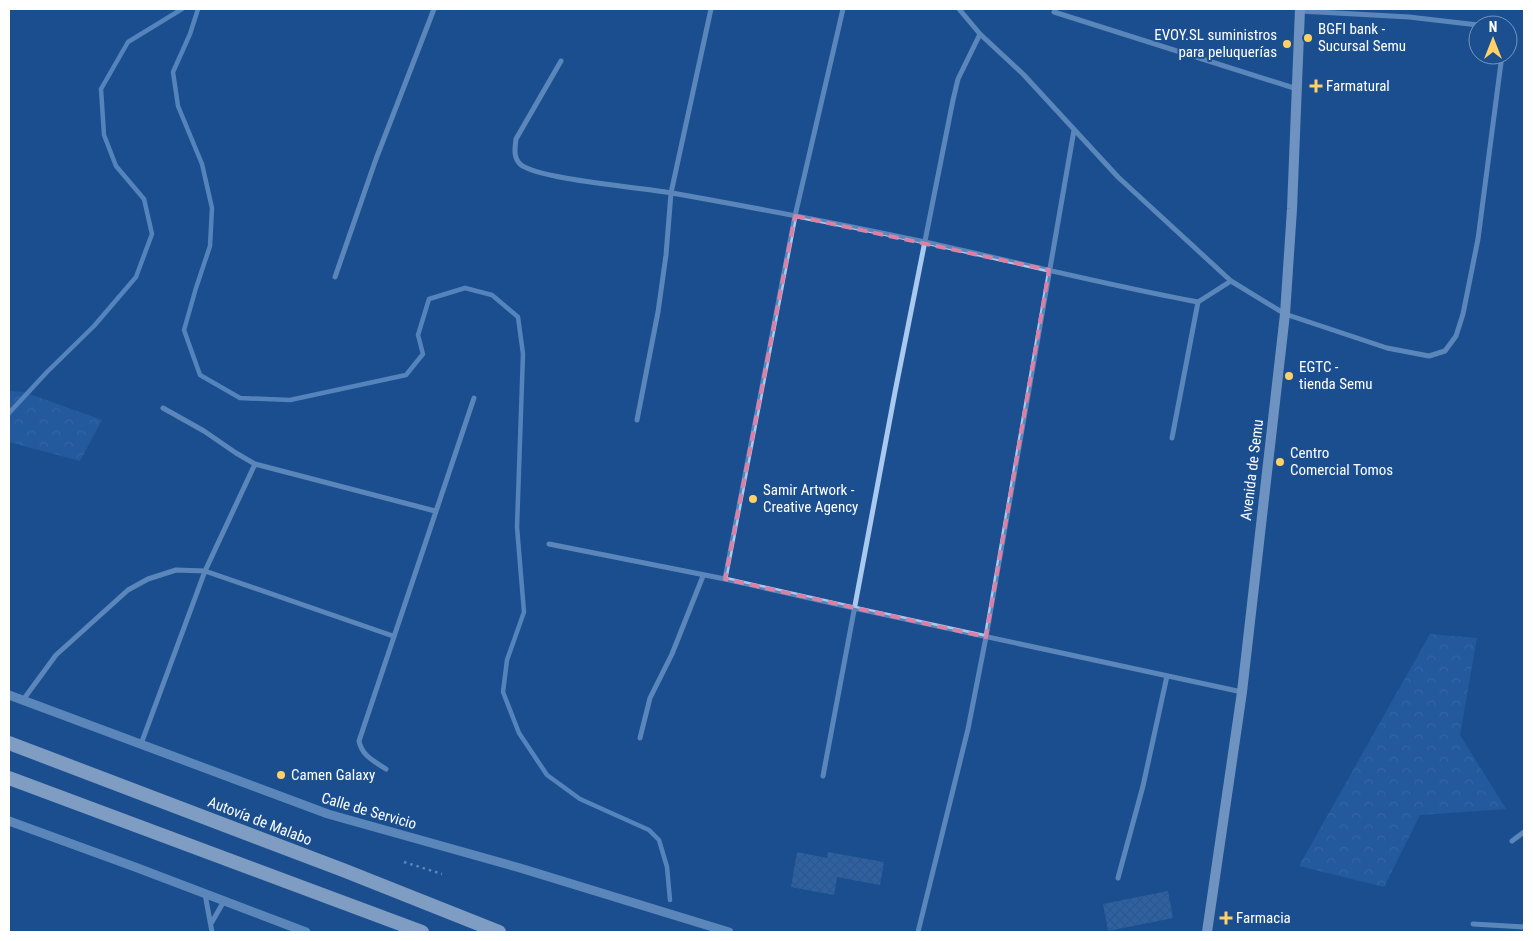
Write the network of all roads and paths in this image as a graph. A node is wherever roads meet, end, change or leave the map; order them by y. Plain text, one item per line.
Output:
1 (434, 9) edge
2 (711, 9) edge
3 (843, 9) edge
4 (959, 9) edge
5 (1300, 10) edge
6 (1054, 12) dead end
7 (1468, 24) edge
8 (980, 34) junction
9 (561, 61) dead end
10 (1501, 65) edge
11 (1297, 89) junction
12 (1074, 130) junction
13 (671, 193) junction
14 (795, 216) junction
15 (924, 242) junction
16 (1049, 270) junction
17 (335, 276) dead end
18 (1232, 281) junction
19 (1198, 302) junction
20 (1285, 314) junction
21 (474, 398) dead end
22 (163, 408) dead end
23 (637, 420) dead end
24 (1172, 438) dead end
25 (255, 464) junction
26 (435, 511) junction
27 (549, 544) dead end
28 (205, 571) junction
29 (703, 576) junction
30 (725, 579) junction
31 (854, 608) junction
32 (393, 636) junction
33 (986, 637) junction
34 (1166, 676) junction
35 (1242, 692) junction
36 (9, 695) edge
37 (23, 700) junction
38 (640, 738) dead end
39 (9, 743) edge
40 (141, 744) junction
41 (386, 769) dead end
42 (823, 776) dead end
43 (9, 778) edge
44 (9, 821) edge
45 (1524, 832) edge
46 (1512, 841) dead end
47 (404, 862) dead end
48 (442, 874) dead end
49 (1118, 878) dead end
50 (205, 894) junction
51 (224, 901) junction
52 (212, 923) junction
53 (1473, 924) dead end
54 (1524, 927) edge
55 (212, 932) edge
56 (306, 932) edge
57 (422, 932) edge
58 (499, 932) edge
59 (729, 932) edge
60 (918, 932) edge
61 (1207, 932) edge

1 - 17 street
2 - 13 street
3 - 14 street
4 - 8 street
5 - 7 street
5 - 11 main road, Avenida de Semu
6 - 11 street
8 - 12 street
8 - 15 street
9 - 13 street
10 - 20 street
11 - 20 main road, Avenida de Semu
12 - 16 street
12 - 18 street
13 - 14 street
13 - 23 street
14 - 15 street
14 - 30 street
15 - 16 street
15 - 31 street
16 - 19 street
16 - 33 street
18 - 19 street
18 - 20 street
19 - 24 street
20 - 35 main road, Avenida de Semu
21 - 26 street
22 - 25 street
25 - 26 street
25 - 28 street
26 - 32 street
27 - 29 street
28 - 32 street
28 - 37 street
28 - 40 street
29 - 30 street
29 - 38 street
30 - 31 street
31 - 33 street
31 - 42 street
32 - 41 street
33 - 34 street
33 - 60 street
34 - 35 street
34 - 49 street
35 - 61 main road, Avenida de Semu
36 - 37 street, Calle de Servicio
37 - 40 street, Calle de Servicio
39 - 58 highway, Autovía de Malabo
40 - 59 street, Calle de Servicio
43 - 57 highway
44 - 50 street
45 - 46 street
47 - 48 path
50 - 51 street
50 - 52 street
51 - 52 street
51 - 56 street
52 - 55 street
53 - 54 street

